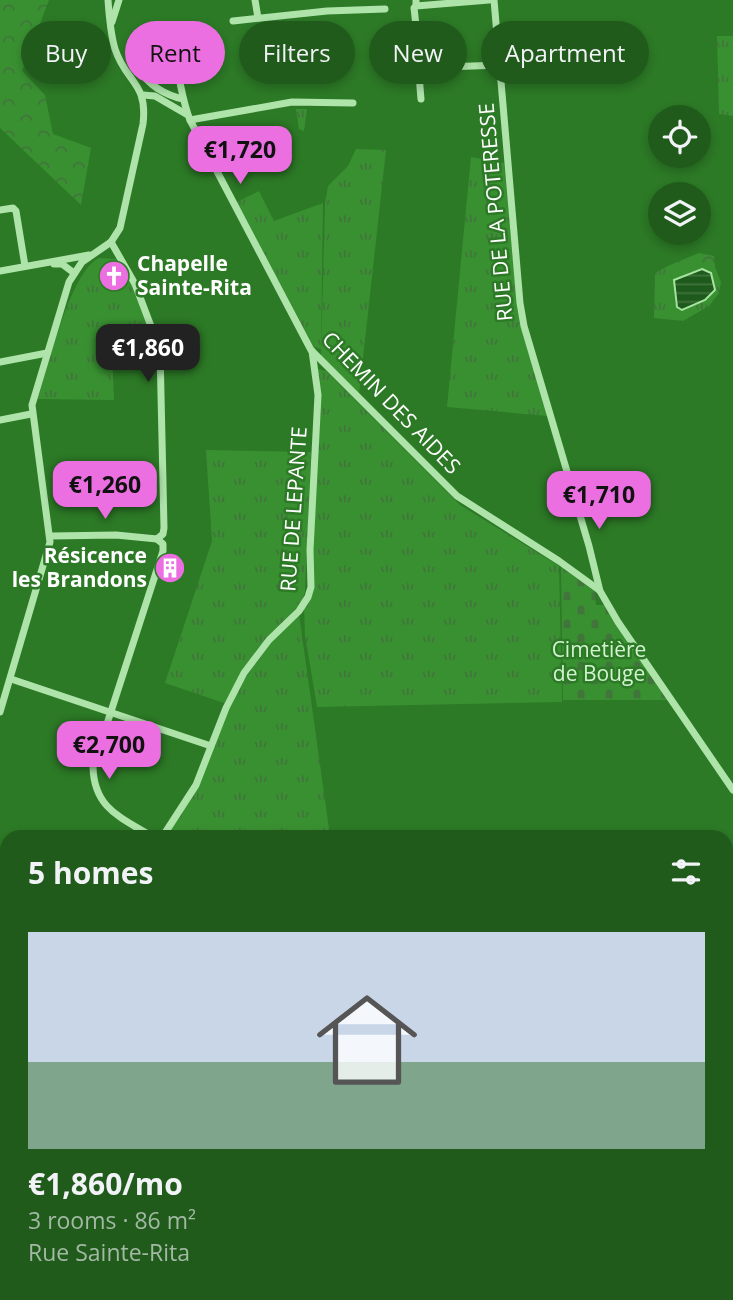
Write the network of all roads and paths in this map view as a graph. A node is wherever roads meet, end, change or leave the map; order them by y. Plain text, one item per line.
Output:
1 (108, 0) edge
2 (119, 0) edge
3 (255, 0) edge
4 (326, 0) edge
5 (492, 0) edge
6 (416, 3) edge
7 (385, 9) dead end
8 (327, 11) junction
9 (258, 18) junction
10 (233, 20) dead end
11 (416, 21) edge
12 (495, 21) edge
13 (112, 23) junction
14 (420, 84) edge
15 (502, 84) edge
16 (143, 95) junction
17 (183, 99) junction
18 (421, 99) dead end
19 (353, 103) dead end
20 (189, 118) junction
21 (0, 209) edge
22 (111, 242) junction
23 (93, 254) junction
24 (29, 266) junction
25 (0, 271) edge
26 (74, 273) junction
27 (312, 350) junction
28 (47, 352) junction
29 (0, 362) edge
30 (31, 414) junction
31 (0, 420) edge
32 (51, 536) junction
33 (157, 539) junction
34 (600, 590) junction
35 (11, 679) junction
36 (111, 711) junction
37 (0, 712) edge
38 (211, 746) junction
39 (733, 789) edge
40 (141, 830) edge
41 (167, 830) edge

1 - 13 street
2 - 13 street
3 - 9 street
4 - 8 street
5 - 6 street
5 - 12 street, RUE DE LA POTERESSE
6 - 11 street
7 - 8 street
8 - 9 street
9 - 10 street
13 - 16 street
14 - 18 street
15 - 34 street, RUE DE LA POTERESSE
16 - 20 street
16 - 22 street
17 - 17 street, CHEMIN DES AIDES
17 - 20 street, CHEMIN DES AIDES
19 - 20 street
20 - 27 street, CHEMIN DES AIDES
21 - 24 street
22 - 23 street
22 - 33 street
23 - 24 street
23 - 26 street
24 - 25 street
24 - 26 street
26 - 28 street
27 - 34 street, CHEMIN DES AIDES
27 - 38 street, RUE DE LEPANTE
28 - 29 street
28 - 30 street
30 - 31 street
30 - 32 street
32 - 33 street
32 - 35 street
33 - 36 street
34 - 39 street, RUE DE LA POTERESSE
35 - 36 street
35 - 37 street
36 - 38 street
36 - 40 street
38 - 41 street, RUE DE LEPANTE

